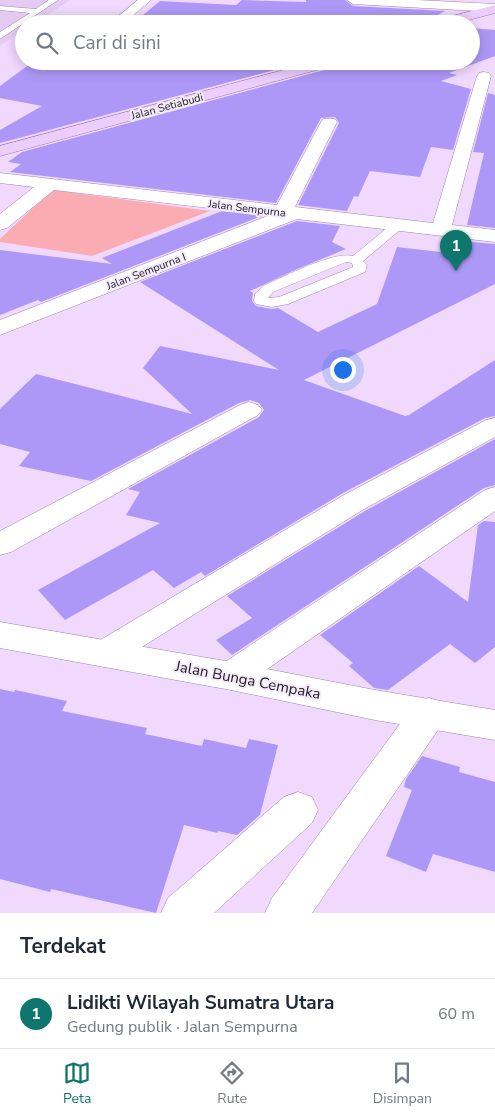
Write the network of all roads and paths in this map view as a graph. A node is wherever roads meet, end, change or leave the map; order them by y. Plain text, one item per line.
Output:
1 (31, 0) edge
2 (54, 0) edge
3 (145, 0) edge
4 (353, 0) edge
5 (368, 0) edge
6 (0, 8) edge
7 (495, 9) edge
8 (14, 10) junction
9 (37, 11) junction
10 (31, 15) edge
11 (126, 15) edge
12 (473, 15) edge
13 (495, 18) edge
14 (0, 19) edge
15 (480, 22) edge
16 (15, 26) edge
17 (0, 36) edge
18 (261, 70) edge
19 (301, 70) edge
20 (484, 76) dead end
21 (329, 122) dead end
22 (0, 138) edge
23 (0, 151) edge
24 (0, 178) edge
25 (50, 184) junction
26 (287, 213) junction
27 (0, 224) edge
28 (397, 226) junction
29 (441, 230) junction
30 (495, 236) edge
31 (356, 260) junction
32 (0, 328) edge
33 (250, 410) dead end
34 (495, 426) edge
35 (495, 497) edge
36 (0, 544) edge
37 (0, 635) edge
38 (104, 654) junction
39 (232, 676) junction
40 (429, 713) junction
41 (495, 725) edge
42 (298, 810) dead end
43 (183, 913) edge
44 (287, 913) edge

1 - 8 lane
2 - 9 lane
3 - 11 street
4 - 5 street
5 - 7 street
6 - 8 lane
7 - 12 main road
8 - 9 lane
8 - 14 lane
9 - 10 lane
13 - 15 main road
16 - 17 lane
18 - 22 main road, Jalan Setiabudi
19 - 23 main road, Jalan Setiabudi
20 - 29 street
21 - 26 street
24 - 25 street, Jalan Sempurna
25 - 26 street, Jalan Sempurna
25 - 27 street
26 - 28 street, Jalan Sempurna
26 - 32 street, Jalan Sempurna I
28 - 29 street, Jalan Sempurna
28 - 31 lane
29 - 30 street, Jalan Sempurna
31 - 31 lane
33 - 36 street
34 - 38 street
35 - 39 street
37 - 38 street, Jalan Bunga Cempaka
38 - 39 street, Jalan Bunga Cempaka
39 - 40 street, Jalan Bunga Cempaka
40 - 41 street, Jalan Bunga Cempaka
40 - 44 street
42 - 43 street

